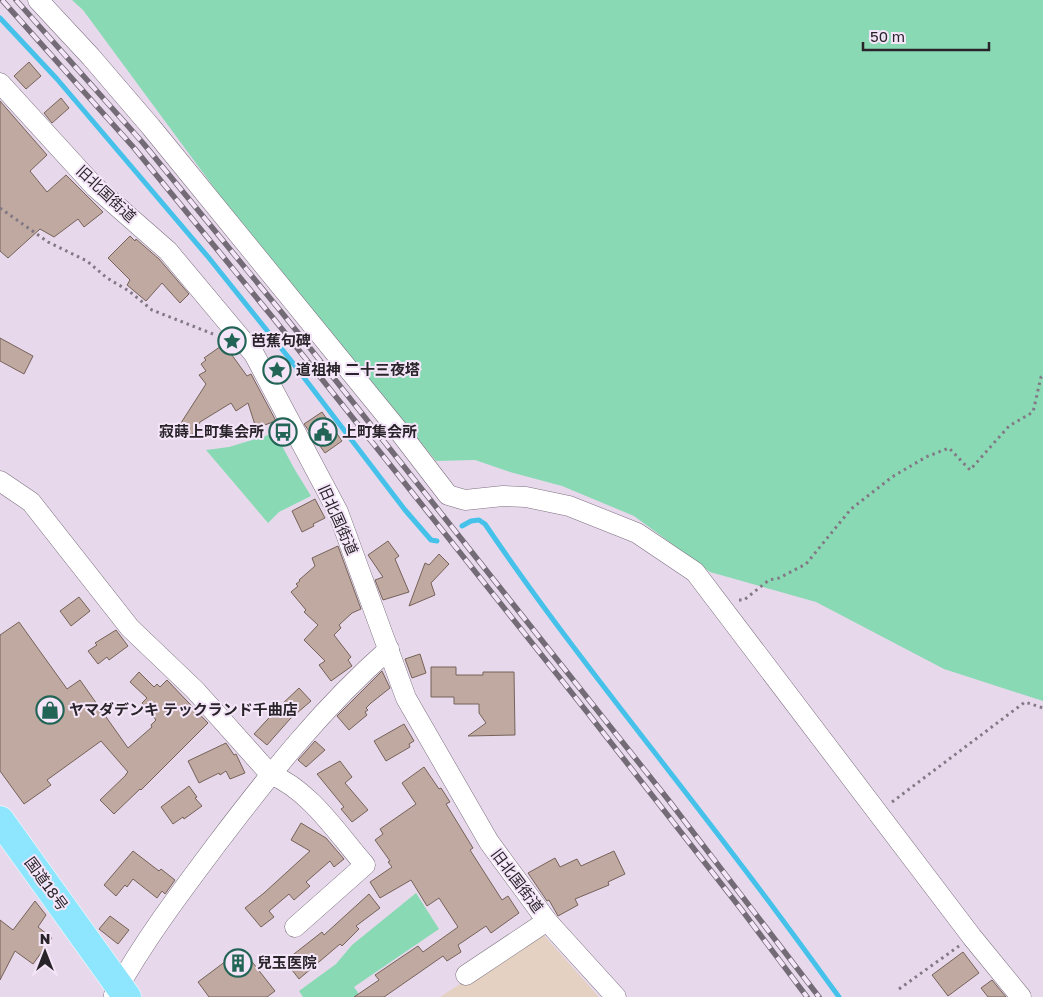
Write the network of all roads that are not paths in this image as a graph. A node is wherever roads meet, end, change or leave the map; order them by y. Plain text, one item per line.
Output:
1 (38, 0) edge
2 (2, 90) edge
3 (0, 481) edge
4 (389, 649) junction
5 (270, 774) junction
6 (0, 820) edge
7 (547, 921) junction
8 (295, 927) dead end
9 (466, 975) dead end
10 (120, 993) edge
11 (616, 997) edge
12 (1021, 997) edge

1 - 12 street
2 - 4 street, 旧北国街道
3 - 5 street
4 - 5 street
4 - 7 street, 旧北国街道
5 - 8 street
5 - 10 street
6 - 10 highway, 国道18号
7 - 9 street
7 - 11 street, 旧北国街道

